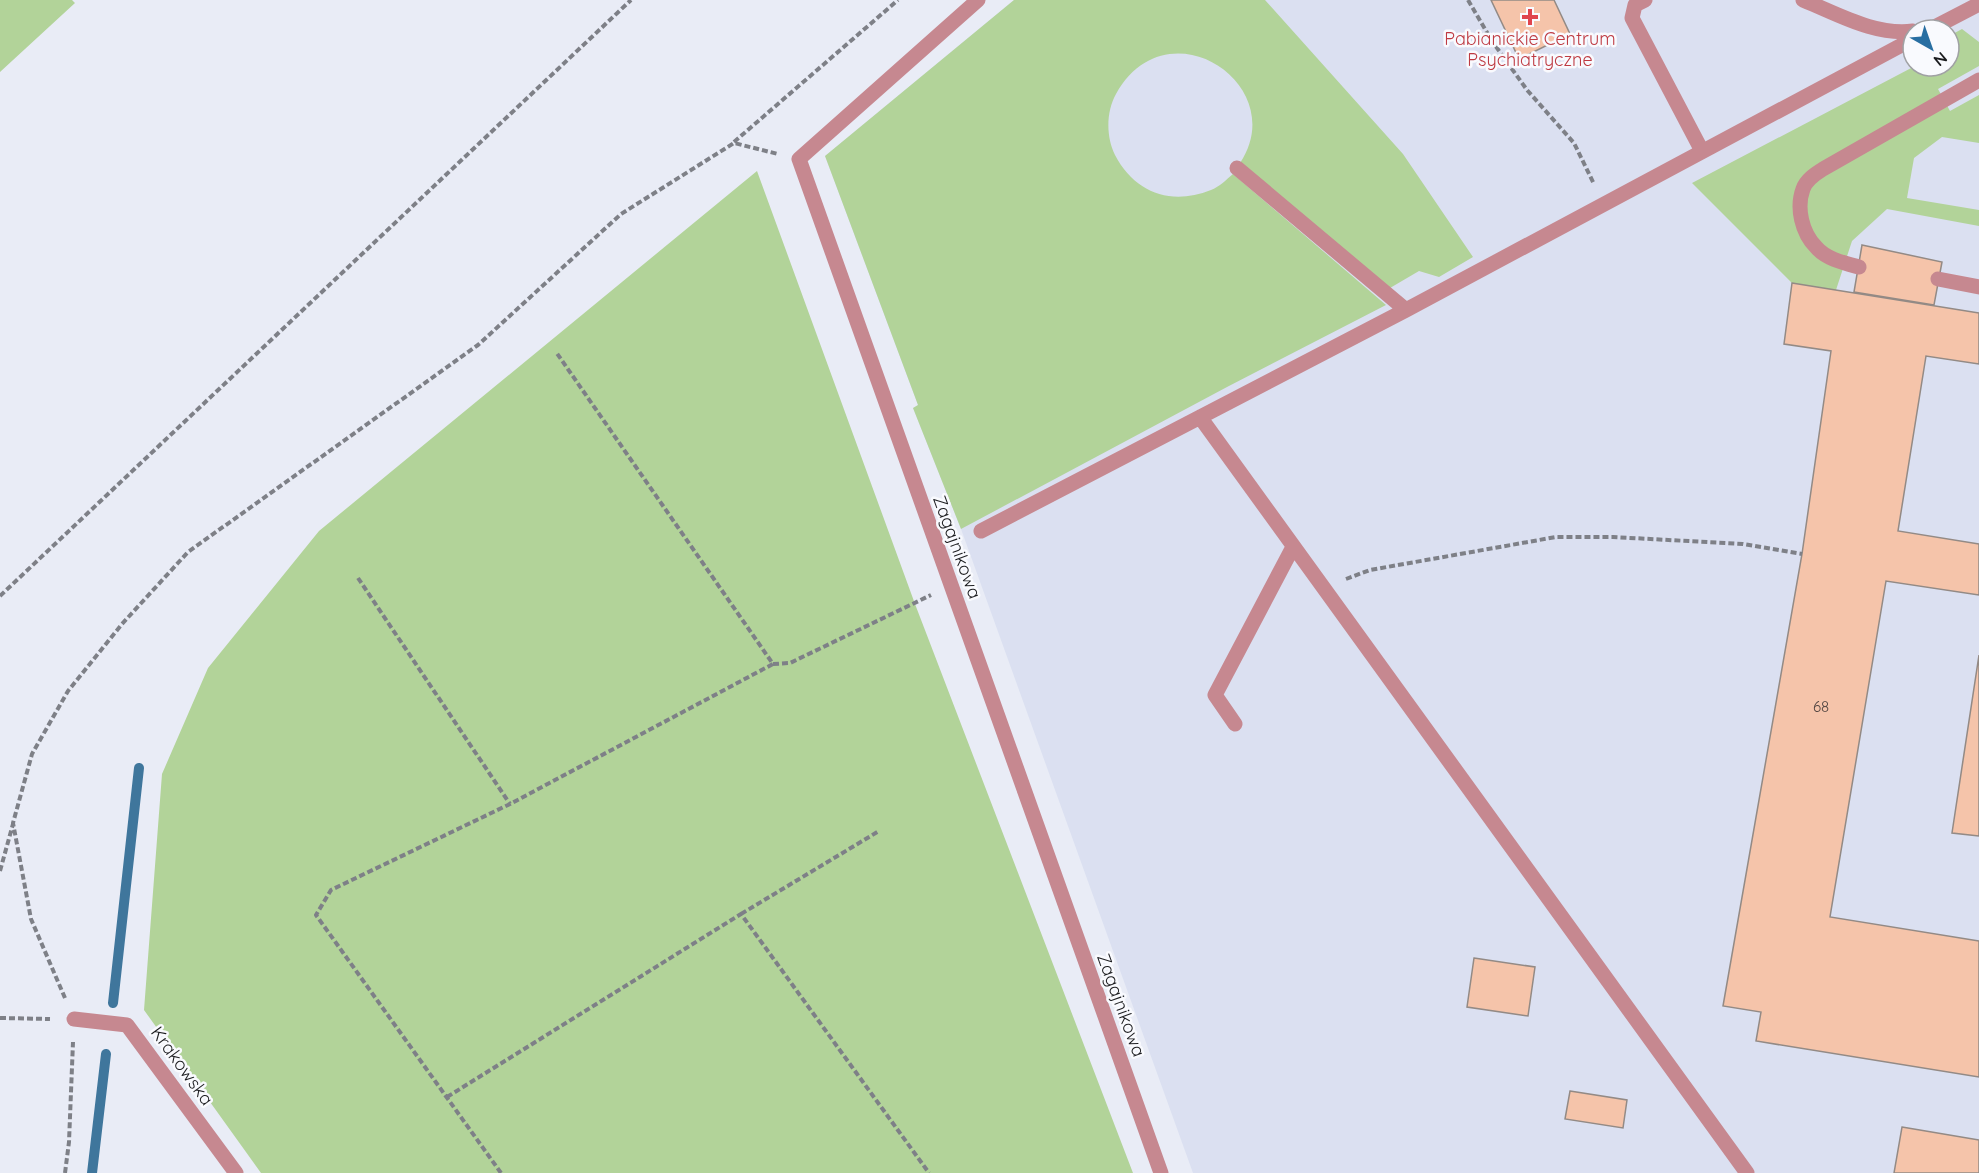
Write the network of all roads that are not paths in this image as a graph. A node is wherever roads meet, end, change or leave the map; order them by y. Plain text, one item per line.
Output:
1 (978, 0) edge
2 (1645, 0) edge
3 (1803, 0) edge
4 (1979, 4) edge
5 (1952, 18) edge
6 (1901, 33) edge
7 (1901, 45) edge
8 (1979, 80) edge
9 (1702, 151) junction
10 (1237, 168) dead end
11 (1859, 267) dead end
12 (1938, 279) dead end
13 (1979, 287) edge
14 (1406, 310) junction
15 (1200, 417) junction
16 (981, 531) dead end
17 (1293, 547) junction
18 (1235, 724) dead end
19 (74, 1019) road end
20 (236, 1173) edge
21 (1161, 1173) edge
22 (1747, 1173) edge

1 - 21 street, Zagajnikowa
2 - 9 street
3 - 6 street
4 - 5 street
7 - 9 street
8 - 11 street
9 - 14 street
10 - 14 street
12 - 13 street
14 - 15 street
15 - 16 street
15 - 17 street
17 - 18 street
17 - 22 street
19 - 20 street, Krakowska

